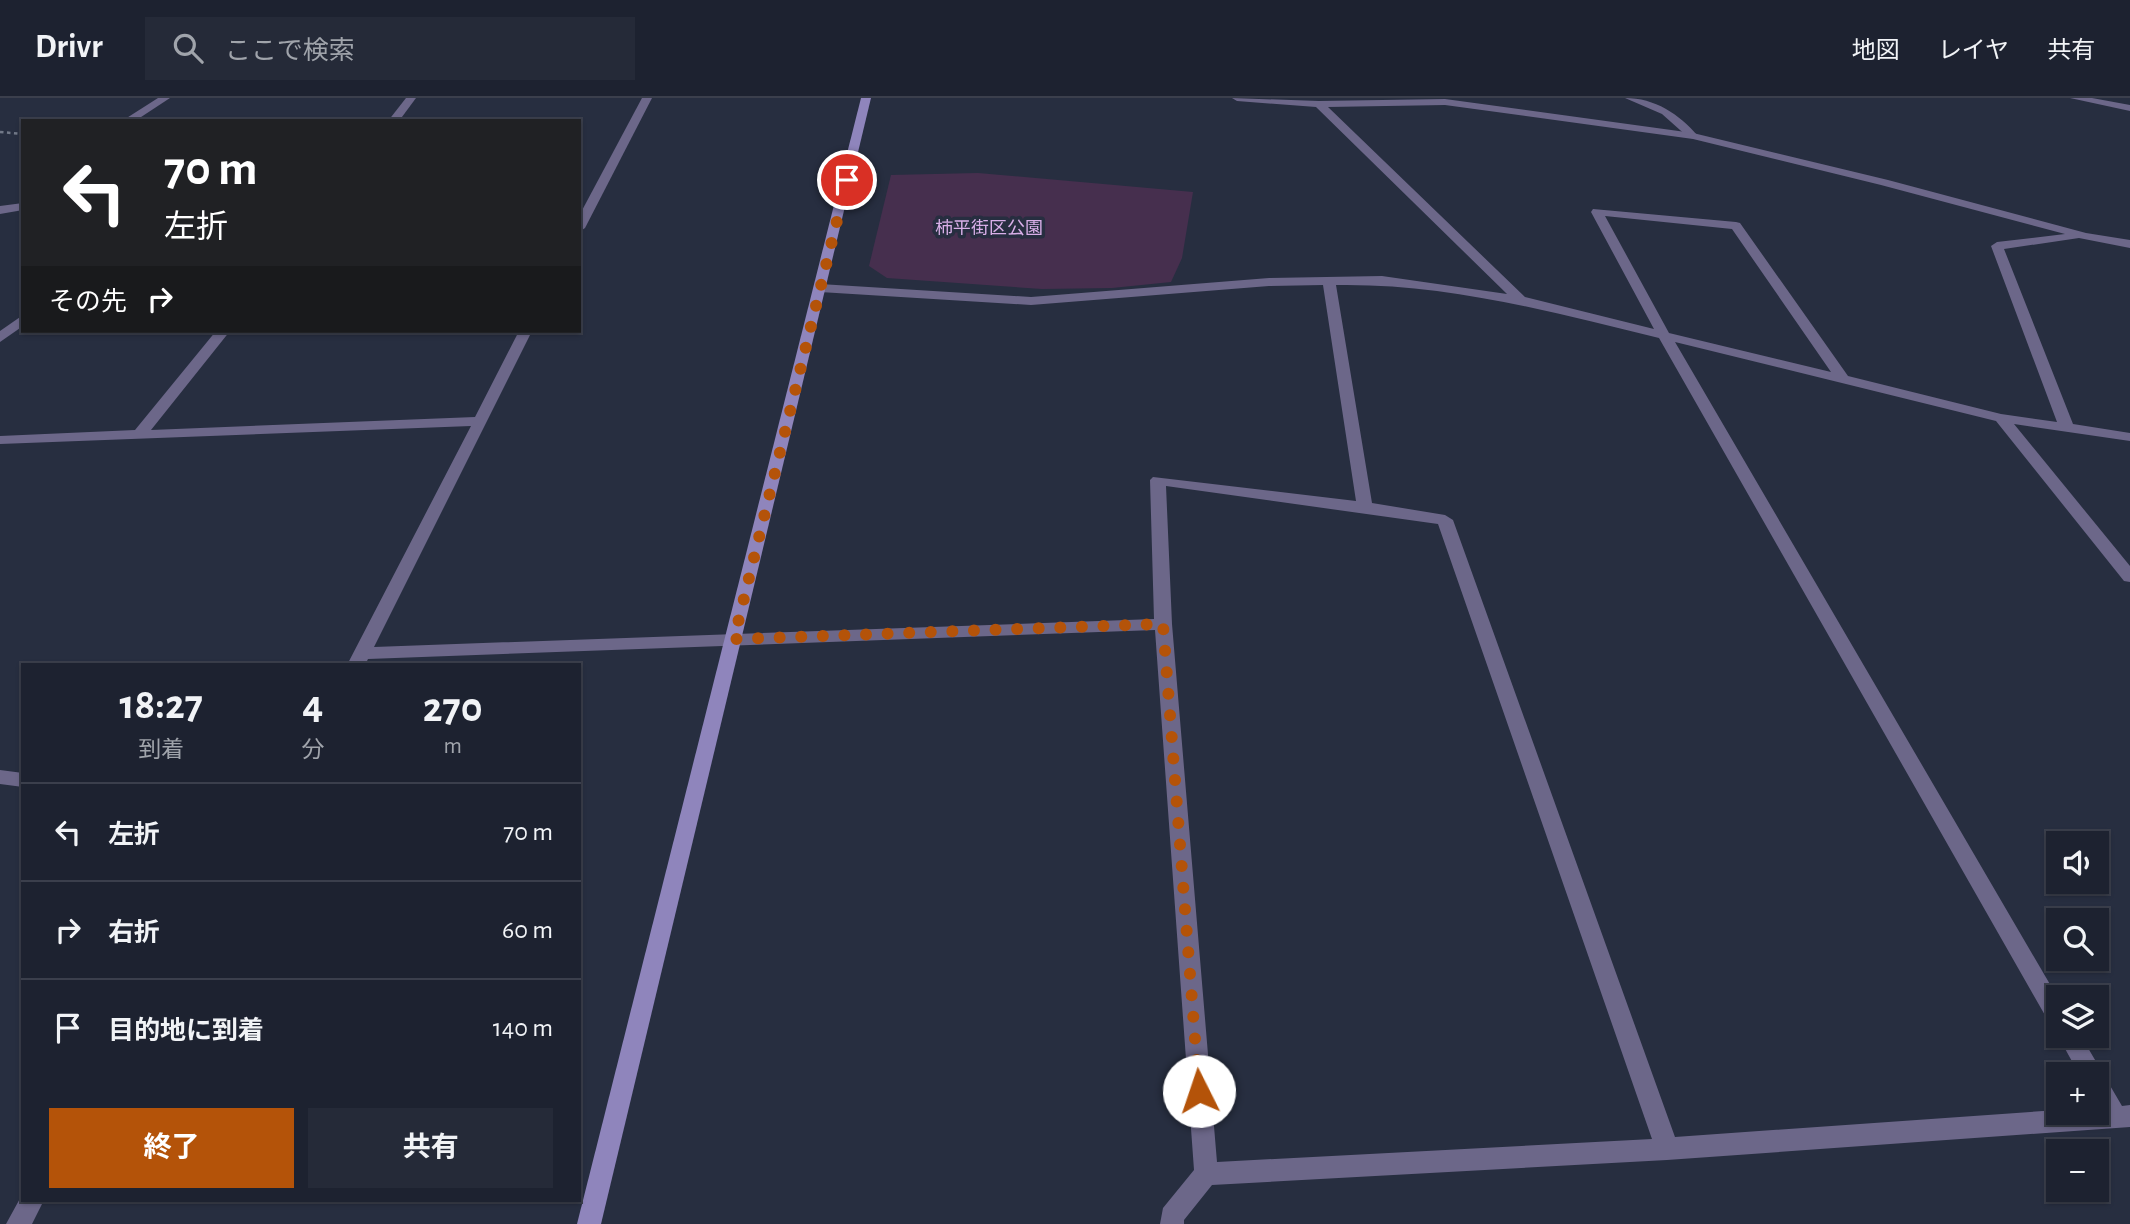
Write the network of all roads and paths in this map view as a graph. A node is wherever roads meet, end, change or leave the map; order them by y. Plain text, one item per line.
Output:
1 (165, 98) edge
2 (411, 98) edge
3 (647, 98) edge
4 (866, 98) edge
5 (1237, 98) edge
6 (1629, 98) edge
7 (2076, 98) edge
8 (1318, 104) junction
9 (2130, 108) edge
10 (130, 119) edge
11 (395, 119) edge
12 (0, 132) edge
13 (21, 134) edge
14 (1693, 136) junction
15 (21, 206) edge
16 (0, 210) edge
17 (581, 224) edge
18 (2085, 236) junction
19 (2130, 244) edge
20 (1329, 281) junction
21 (820, 288) junction
22 (1520, 300) junction
23 (21, 321) edge
24 (221, 333) edge
25 (525, 333) edge
26 (1665, 337) junction
27 (0, 338) edge
28 (1843, 379) junction
29 (2001, 418) junction
30 (479, 421) junction
31 (2067, 428) junction
32 (139, 435) junction
33 (2130, 437) edge
34 (0, 440) edge
35 (1365, 507) junction
36 (2130, 577) edge
37 (1163, 624) junction
38 (734, 639) junction
39 (360, 659) edge
40 (0, 777) edge
41 (21, 780) edge
42 (2046, 996) edge
43 (2109, 1099) edge
44 (2123, 1116) edge
45 (1667, 1149) junction
46 (1206, 1174) junction
47 (31, 1202) edge
48 (18, 1224) edge
49 (589, 1224) edge
50 (1172, 1224) edge

1 - 10 street
2 - 11 street
3 - 17 street
4 - 21 street
5 - 8 street
6 - 14 street
7 - 9 street
8 - 14 street
8 - 22 street
12 - 13 path
14 - 18 street
15 - 16 street
18 - 19 street
18 - 31 street
20 - 21 street
20 - 22 street
20 - 35 street
21 - 38 street
22 - 26 street
23 - 27 street
24 - 32 street
25 - 30 street
26 - 28 street
26 - 28 street
26 - 42 street
28 - 29 street
29 - 31 street
29 - 36 street
30 - 32 street
30 - 39 street
31 - 33 street
32 - 34 street
35 - 37 street
35 - 45 street
37 - 38 street
37 - 46 street
38 - 39 street
38 - 49 street
40 - 41 street
43 - 44 street
44 - 45 street
45 - 46 street
46 - 50 street
47 - 48 street

